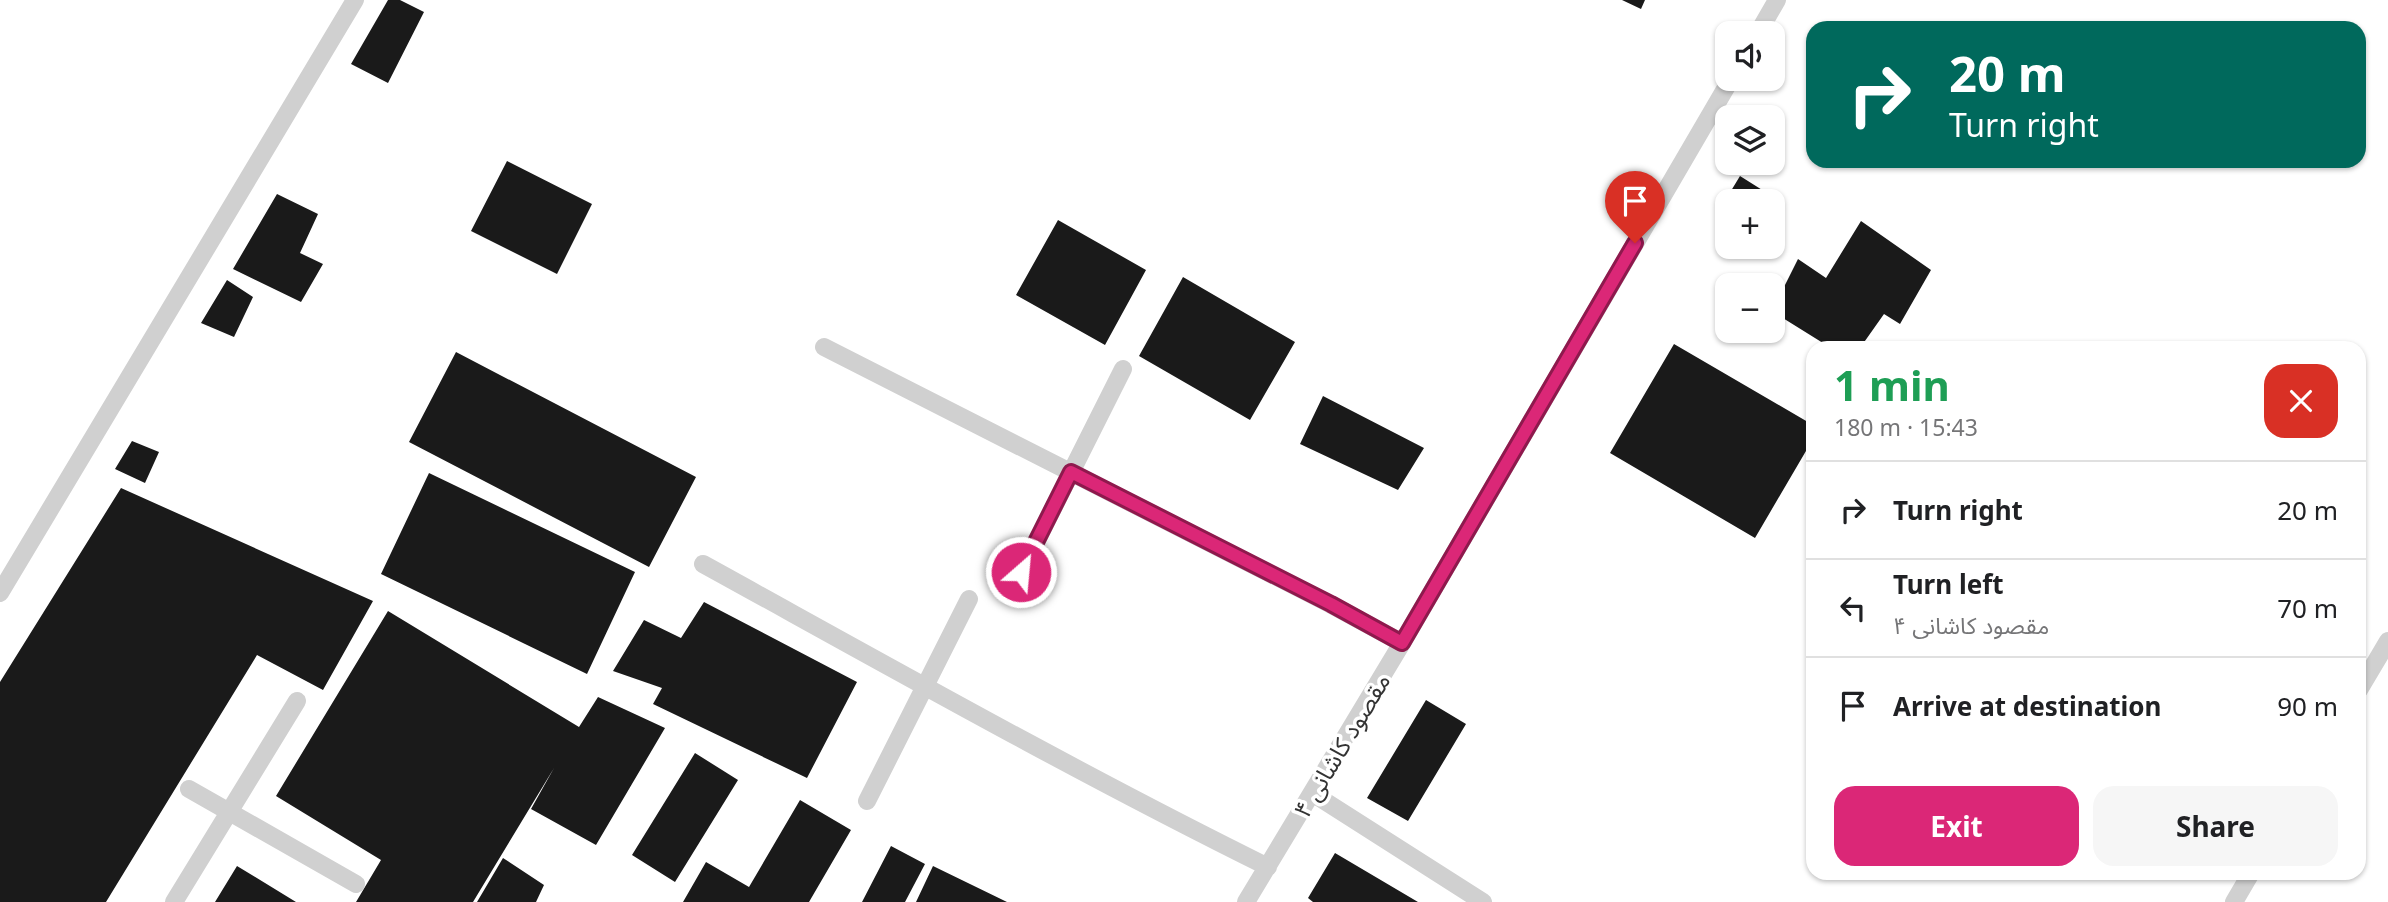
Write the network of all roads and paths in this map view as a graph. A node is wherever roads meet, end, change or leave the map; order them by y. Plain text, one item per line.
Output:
1 (355, 0) edge
2 (1777, 0) edge
3 (1765, 21) edge
4 (1724, 91) edge
5 (824, 347) dead end
6 (1123, 369) dead end
7 (1071, 472) junction
8 (703, 564) dead end
9 (1021, 572) dead end
10 (0, 593) edge
11 (969, 599) dead end
12 (2388, 641) edge
13 (1402, 643) junction
14 (2366, 678) edge
15 (925, 687) junction
16 (297, 701) dead end
17 (189, 789) dead end
18 (1312, 793) junction
19 (867, 801) dead end
20 (230, 810) junction
21 (1268, 867) junction
22 (2247, 880) edge
23 (356, 884) dead end
24 (174, 902) edge
25 (1246, 902) edge
26 (1483, 902) edge
27 (2234, 902) edge

1 - 10 lane
2 - 3 lane
4 - 13 lane, مقصود کاشانی ۴
5 - 7 lane
6 - 7 lane
7 - 9 lane
7 - 13 lane
8 - 15 lane
11 - 15 lane
12 - 14 lane
13 - 18 lane, مقصود کاشانی ۴
15 - 19 lane
15 - 21 lane
16 - 20 lane
17 - 20 lane
18 - 21 lane, مقصود کاشانی ۴
18 - 26 lane
20 - 23 lane
20 - 24 lane
21 - 25 lane, مقصود کاشانی ۴
22 - 27 lane

